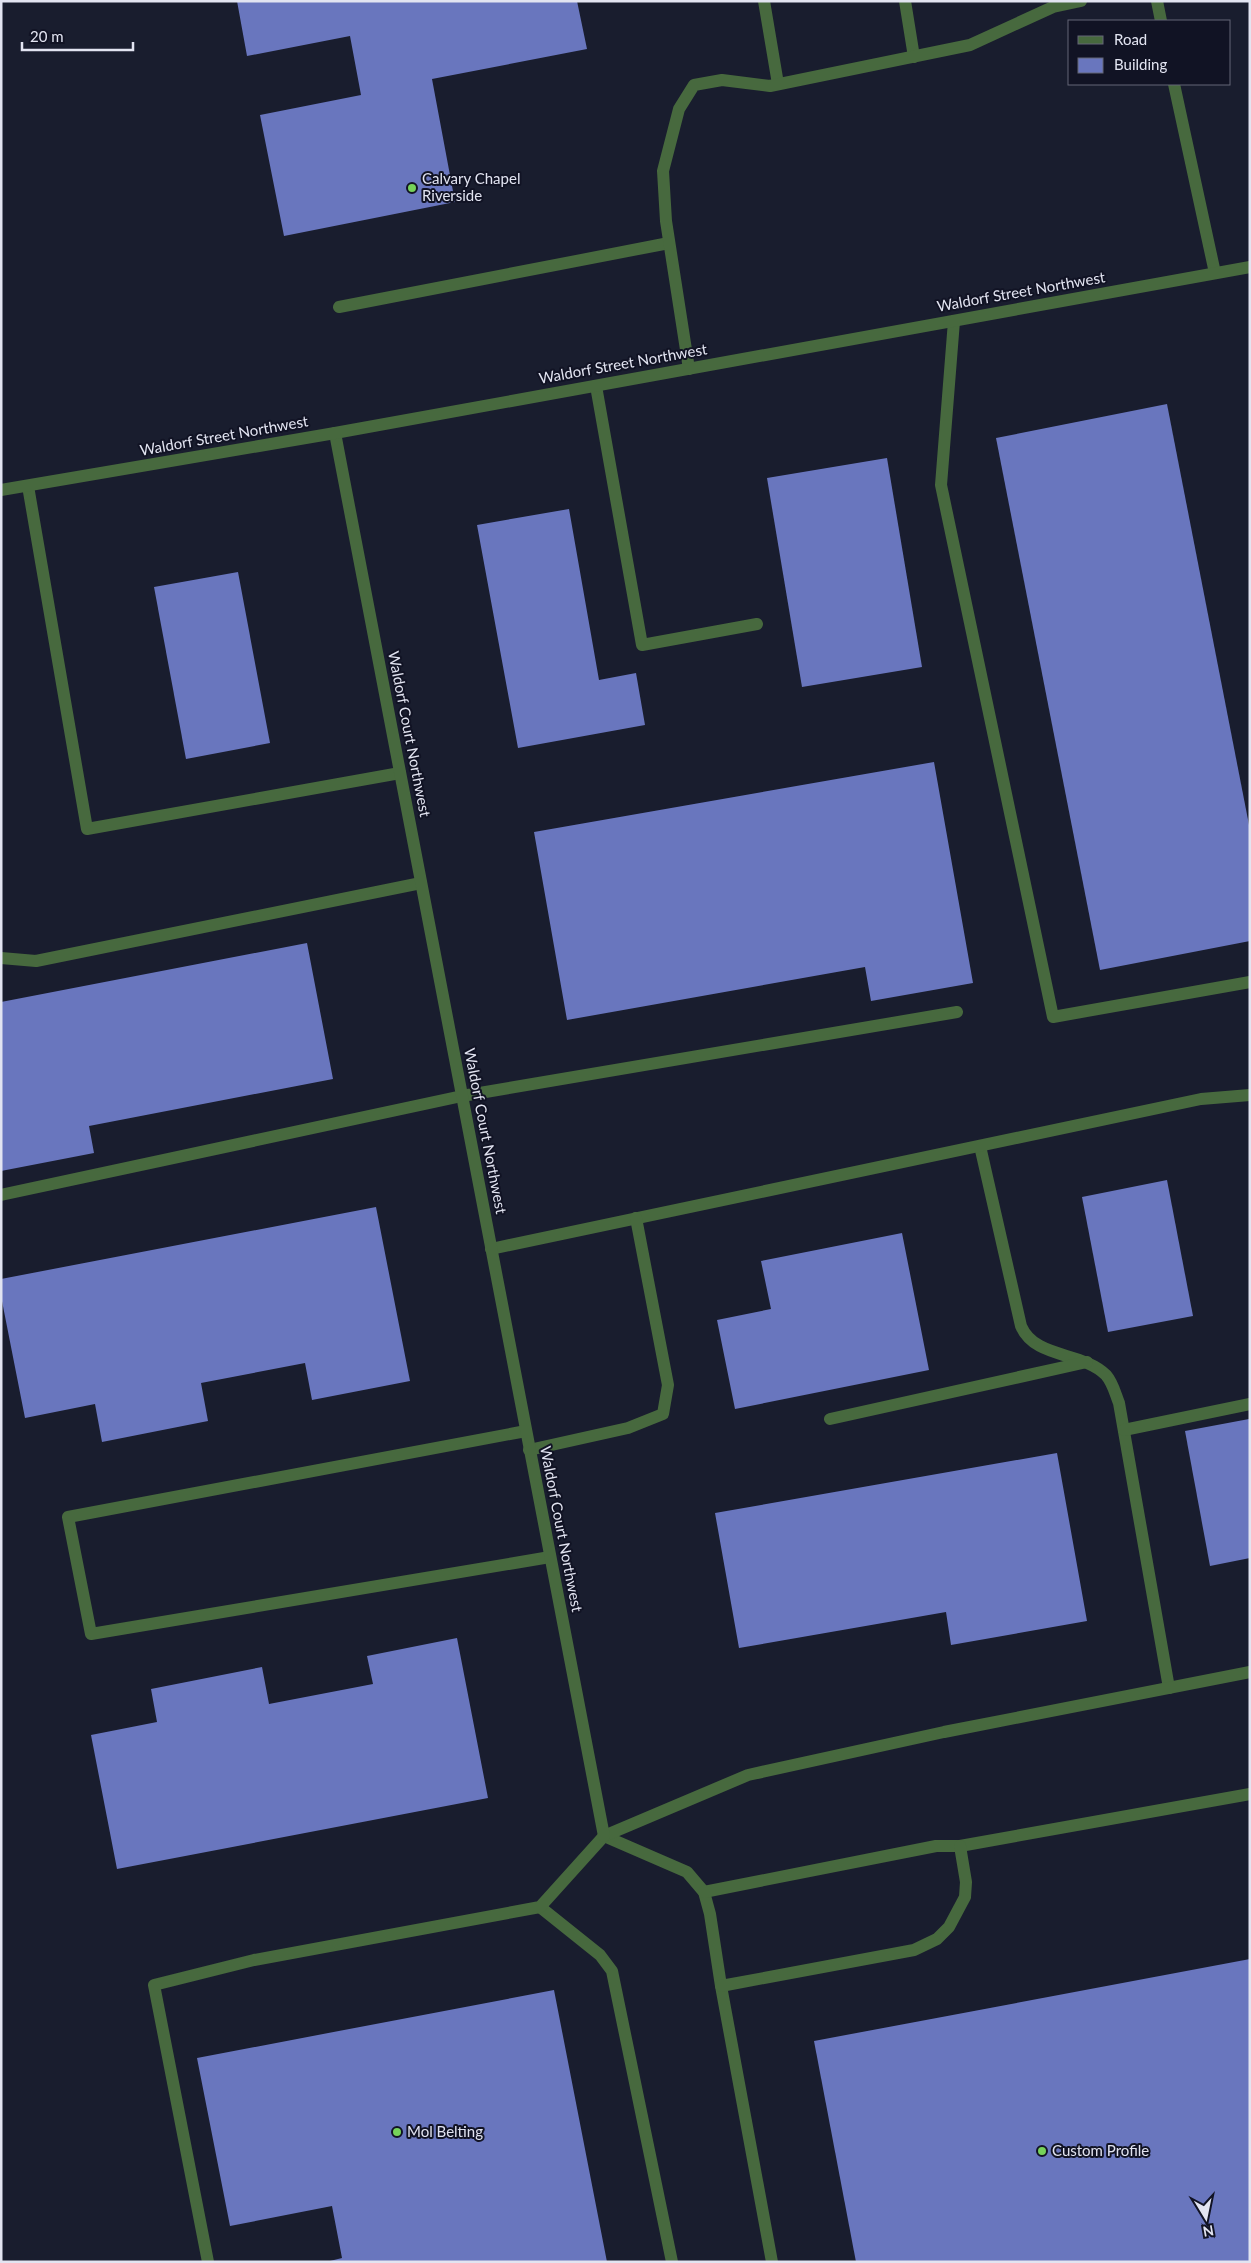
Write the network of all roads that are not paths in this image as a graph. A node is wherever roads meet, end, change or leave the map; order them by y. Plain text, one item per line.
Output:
1 (764, 1) edge
2 (905, 1) edge
3 (1081, 1) edge
4 (1157, 1) edge
5 (1161, 20) edge
6 (914, 56) junction
7 (778, 84) junction
8 (1174, 85) edge
9 (669, 243) junction
10 (1250, 267) edge
11 (1215, 274) junction
12 (338, 307) dead end
13 (954, 321) junction
14 (689, 369) junction
15 (596, 386) junction
16 (335, 433) junction
17 (28, 486) junction
18 (1, 490) edge
19 (757, 624) dead end
20 (400, 773) junction
21 (421, 883) junction
22 (1, 958) edge
23 (1250, 982) edge
24 (957, 1012) dead end
25 (1250, 1095) edge
26 (462, 1096) junction
27 (980, 1146) junction
28 (1, 1195) edge
29 (636, 1218) junction
30 (491, 1249) junction
31 (1087, 1362) junction
32 (1250, 1404) edge
33 (830, 1420) dead end
34 (1124, 1430) junction
35 (526, 1431) junction
36 (529, 1450) junction
37 (550, 1557) junction
38 (1250, 1672) edge
39 (1169, 1688) junction
40 (1250, 1794) edge
41 (604, 1836) junction
42 (960, 1846) junction
43 (704, 1892) junction
44 (540, 1906) junction
45 (721, 1986) junction
46 (208, 2262) edge
47 (672, 2262) edge
48 (772, 2262) edge

1 - 7 street
2 - 6 street
3 - 6 street
4 - 5 street
6 - 7 street
7 - 9 street
8 - 11 street
9 - 12 street
9 - 14 street
10 - 11 street, Waldorf Street Northwest
11 - 13 street, Waldorf Street Northwest
13 - 14 street, Waldorf Street Northwest
13 - 23 street
14 - 15 street, Waldorf Street Northwest
15 - 16 street, Waldorf Street Northwest
15 - 19 street
16 - 17 street, Waldorf Street Northwest
16 - 20 street, Waldorf Court Northwest
17 - 18 street, Waldorf Street Northwest
17 - 20 street
20 - 21 street, Waldorf Court Northwest
21 - 22 street
21 - 26 street, Waldorf Court Northwest
24 - 26 street
25 - 27 street
26 - 28 street
26 - 30 street, Waldorf Court Northwest
27 - 29 street
27 - 31 street
29 - 30 street
29 - 36 street
30 - 35 street, Waldorf Court Northwest
31 - 33 street
31 - 34 street
32 - 34 street
34 - 39 street
35 - 36 street, Waldorf Court Northwest
35 - 37 street
36 - 37 street, Waldorf Court Northwest
37 - 41 street, Waldorf Court Northwest
38 - 39 street
39 - 41 street
40 - 42 street
41 - 43 street
41 - 44 street
42 - 43 street
42 - 45 street
43 - 45 street
44 - 46 street
44 - 47 street
45 - 48 street

